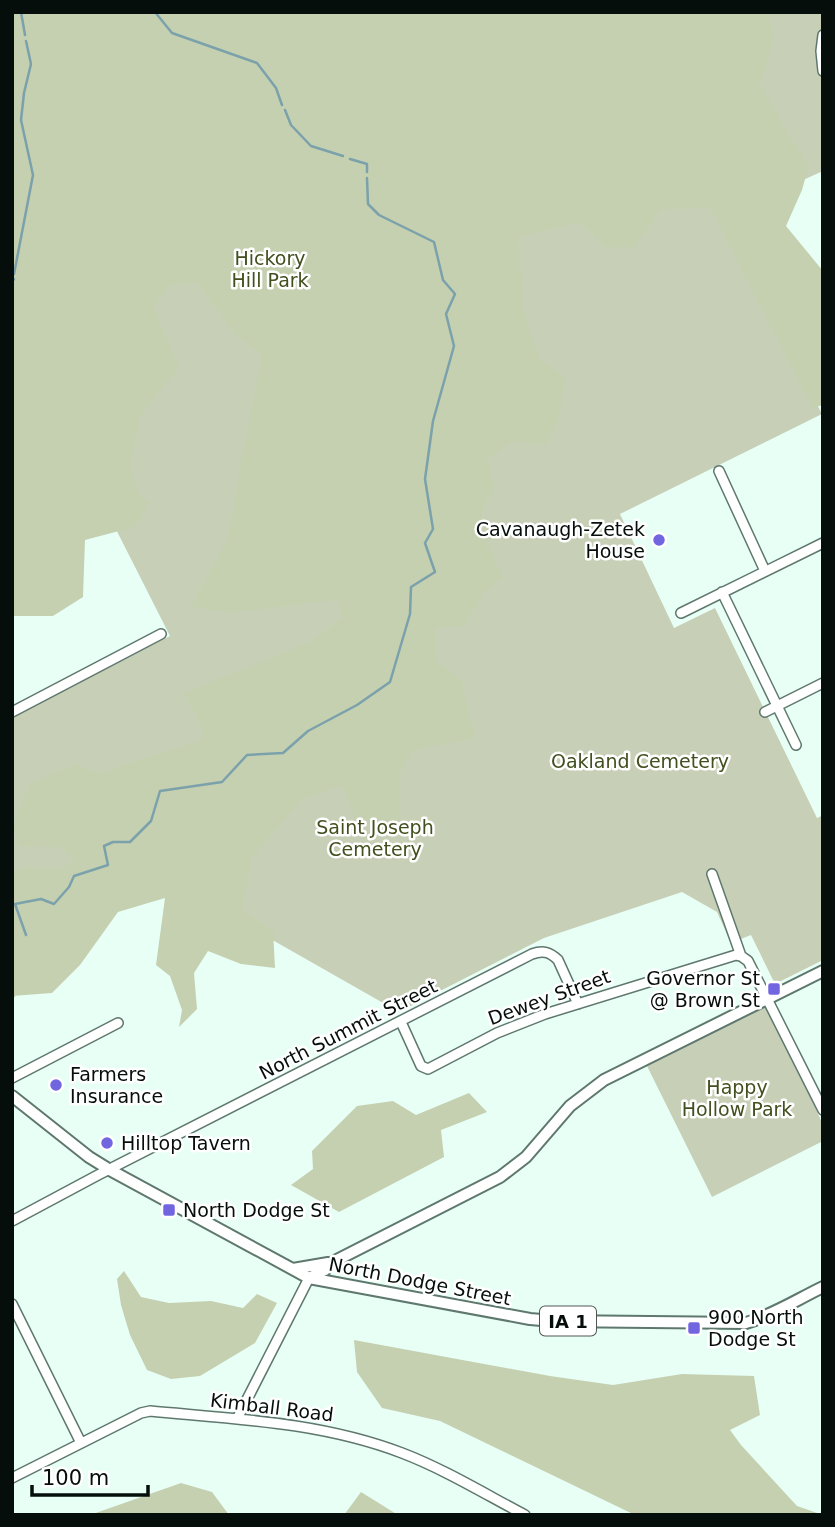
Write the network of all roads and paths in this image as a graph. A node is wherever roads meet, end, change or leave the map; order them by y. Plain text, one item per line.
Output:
1 (823, 34) edge
2 (823, 71) edge
3 (719, 471) dead end
4 (823, 543) edge
5 (765, 571) junction
6 (722, 593) junction
7 (681, 613) dead end
8 (161, 634) dead end
9 (823, 683) edge
10 (777, 706) junction
11 (12, 712) edge
12 (765, 712) dead end
13 (796, 745) dead end
14 (712, 874) dead end
15 (741, 956) junction
16 (823, 971) edge
17 (767, 999) junction
18 (578, 1004) junction
19 (401, 1022) junction
20 (118, 1023) dead end
21 (12, 1078) edge
22 (12, 1096) edge
23 (823, 1110) edge
24 (110, 1170) junction
25 (12, 1221) edge
26 (331, 1263) junction
27 (293, 1269) junction
28 (309, 1278) junction
29 (341, 1283) junction
30 (823, 1287) edge
31 (12, 1304) edge
32 (237, 1419) junction
33 (81, 1443) junction
34 (12, 1478) edge
35 (525, 1515) edge

1 - 2 street
3 - 5 street
4 - 5 street
5 - 6 street
6 - 7 street
6 - 10 street
8 - 11 street
9 - 10 street
10 - 12 street
10 - 13 street
14 - 15 street
15 - 17 street
15 - 18 street, Dewey Street
16 - 17 main road
17 - 23 street
17 - 26 main road
18 - 19 street, Dewey Street
18 - 19 street, North Summit Street
19 - 24 street, North Summit Street
20 - 21 street
22 - 24 main road, North Dodge Street / IA 1
24 - 25 street, North Summit Street
24 - 27 main road, North Dodge Street / IA 1
26 - 27 main road
26 - 28 main road
26 - 29 main road
27 - 28 main road, North Dodge Street / IA 1
28 - 29 main road, North Dodge Street / IA 1
28 - 32 street
29 - 30 main road, North Dodge Street / IA 1
31 - 33 street
32 - 33 street, Kimball Road
32 - 35 street, Kimball Road
33 - 34 street, Kimball Road

